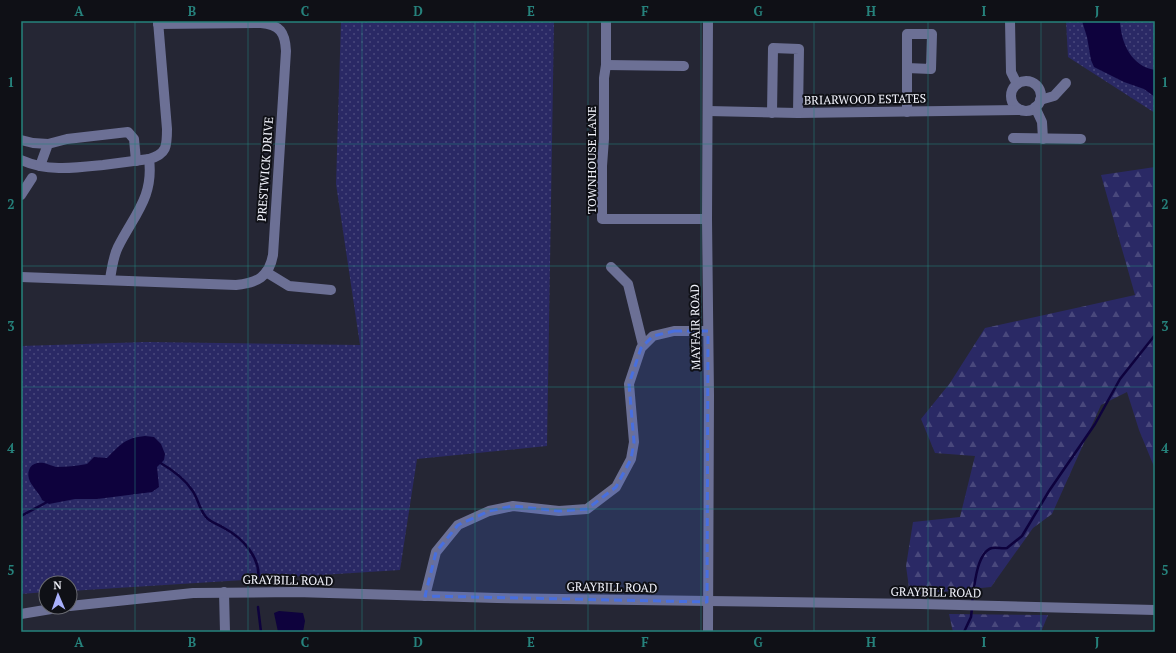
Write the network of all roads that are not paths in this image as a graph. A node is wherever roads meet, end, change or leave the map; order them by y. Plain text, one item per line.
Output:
1 (606, 21) edge
2 (708, 21) edge
3 (1010, 21) edge
4 (158, 23) edge
5 (606, 65) junction
6 (684, 66) dead end
7 (907, 68) dead end
8 (1066, 83) dead end
9 (1017, 84) junction
10 (1038, 104) junction
11 (1021, 110) junction
12 (708, 111) junction
13 (907, 112) junction
14 (772, 113) junction
15 (798, 113) junction
16 (1013, 138) dead end
17 (1043, 139) junction
18 (1081, 139) dead end
19 (21, 140) edge
20 (48, 144) junction
21 (149, 158) junction
22 (21, 160) edge
23 (136, 161) junction
24 (40, 166) junction
25 (32, 178) dead end
26 (21, 195) edge
27 (707, 219) junction
28 (611, 266) dead end
29 (266, 272) junction
30 (21, 277) edge
31 (110, 279) junction
32 (331, 290) dead end
33 (708, 331) junction
34 (643, 345) junction
35 (224, 592) junction
36 (425, 596) junction
37 (707, 602) junction
38 (78, 605) edge
39 (1155, 610) edge
40 (38, 611) edge
41 (21, 614) edge
42 (225, 632) edge
43 (708, 632) edge

1 - 5 street, TOWNHOUSE LANE
2 - 12 street, MAYFAIR ROAD
3 - 9 street
4 - 21 street
4 - 29 street, PRESTWICK DRIVE
5 - 6 street
5 - 27 street, TOWNHOUSE LANE
7 - 13 street
8 - 10 street
9 - 10 street
9 - 11 street
10 - 11 street
10 - 17 street
11 - 13 street, BRIARWOOD ESTATES
12 - 14 street, BRIARWOOD ESTATES
12 - 27 street, MAYFAIR ROAD
13 - 15 street, BRIARWOOD ESTATES
14 - 15 street, BRIARWOOD ESTATES
14 - 15 street
16 - 17 street
17 - 18 street
19 - 20 street
20 - 23 street
20 - 24 street
21 - 23 street
21 - 31 street
22 - 24 street
23 - 24 street
25 - 26 street
27 - 33 street, MAYFAIR ROAD
28 - 34 street
29 - 31 street
29 - 32 street
30 - 31 street
33 - 34 street
33 - 37 street, MAYFAIR ROAD
34 - 36 street
35 - 36 street, GRAYBILL ROAD
35 - 38 street, GRAYBILL ROAD
35 - 42 street
36 - 37 street, GRAYBILL ROAD
37 - 39 street, GRAYBILL ROAD
37 - 43 street, MAYFAIR ROAD
40 - 41 street

